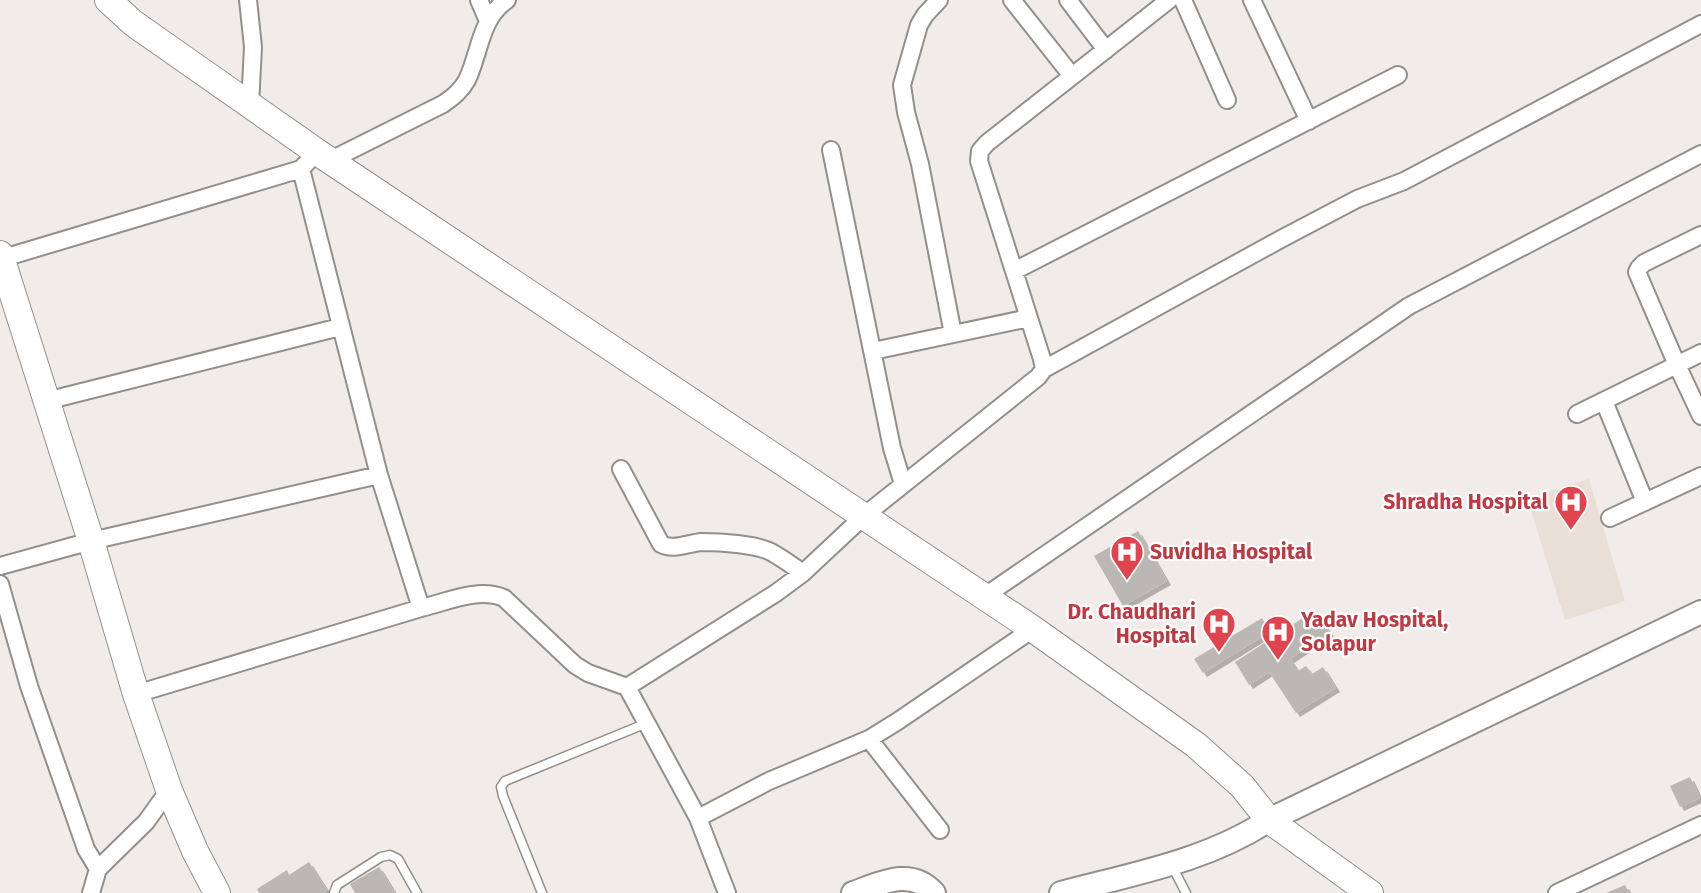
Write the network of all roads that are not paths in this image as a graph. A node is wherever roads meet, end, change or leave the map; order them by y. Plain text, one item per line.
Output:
1 (108, 0) edge
2 (248, 0) edge
3 (479, 0) edge
4 (507, 0) edge
5 (939, 0) edge
6 (1012, 0) edge
7 (1068, 0) edge
8 (1169, 0) edge
9 (1183, 0) edge
10 (1252, 0) edge
11 (488, 21) junction
12 (1701, 24) edge
13 (1106, 50) junction
14 (1398, 75) dead end
15 (1072, 76) junction
16 (1227, 100) dead end
17 (250, 105) junction
18 (1309, 121) junction
19 (831, 150) dead end
20 (1701, 154) edge
21 (316, 160) junction
22 (1701, 235) edge
23 (0, 257) edge
24 (1014, 271) junction
25 (1029, 318) junction
26 (340, 327) junction
27 (953, 334) junction
28 (873, 351) junction
29 (1701, 353) edge
30 (1677, 365) junction
31 (1044, 369) junction
32 (46, 401) junction
33 (1604, 401) junction
34 (1577, 414) dead end
35 (1701, 416) edge
36 (621, 469) dead end
37 (379, 475) junction
38 (1701, 476) edge
39 (903, 484) junction
40 (1645, 502) junction
41 (865, 515) junction
42 (1610, 518) dead end
43 (91, 541) junction
44 (0, 566) edge
45 (803, 573) junction
46 (0, 584) edge
47 (985, 596) junction
48 (421, 608) junction
49 (1700, 617) edge
50 (1033, 628) junction
51 (627, 687) junction
52 (136, 694) junction
53 (647, 723) junction
54 (869, 739) junction
55 (169, 790) junction
56 (698, 818) junction
57 (1269, 820) junction
58 (1701, 825) edge
59 (940, 830) dead end
60 (1171, 864) junction
61 (98, 869) junction
62 (91, 893) edge
63 (217, 893) edge
64 (334, 893) edge
65 (417, 893) edge
66 (542, 893) edge
67 (727, 893) edge
68 (853, 893) edge
69 (934, 893) edge
70 (1060, 893) edge
71 (1186, 893) edge
72 (1370, 893) edge
73 (1557, 893) edge

1 - 17 main road
2 - 17 street
3 - 11 street
4 - 11 street
5 - 27 street
6 - 15 street
7 - 13 street
8 - 13 street
9 - 16 street
10 - 18 street
11 - 21 street
12 - 31 street
13 - 15 street
14 - 18 street
15 - 24 street
17 - 21 main road
18 - 24 street
19 - 28 street
20 - 47 street
21 - 23 street
21 - 26 street
21 - 41 main road
22 - 30 street
23 - 32 main road
24 - 25 street
25 - 27 street
25 - 31 street
26 - 32 street
26 - 37 street
27 - 28 street
28 - 39 street
29 - 30 street
30 - 33 street
30 - 35 street
31 - 39 street
32 - 43 main road
33 - 34 street
33 - 40 street
36 - 45 street
37 - 43 street
37 - 48 street
38 - 40 street
39 - 41 street
40 - 42 street
41 - 45 street
41 - 47 main road
43 - 44 street
43 - 52 main road
45 - 51 street
46 - 61 street
47 - 50 main road
48 - 51 street
48 - 52 street
49 - 57 main road
50 - 54 street
50 - 57 main road
51 - 53 street
52 - 55 main road
53 - 56 street
53 - 66 lane
54 - 56 street
54 - 59 street
55 - 61 street
55 - 63 main road
56 - 67 street
57 - 60 main road
57 - 72 main road
58 - 73 street
60 - 70 main road
60 - 71 lane
61 - 62 street
64 - 65 lane
68 - 69 main road

